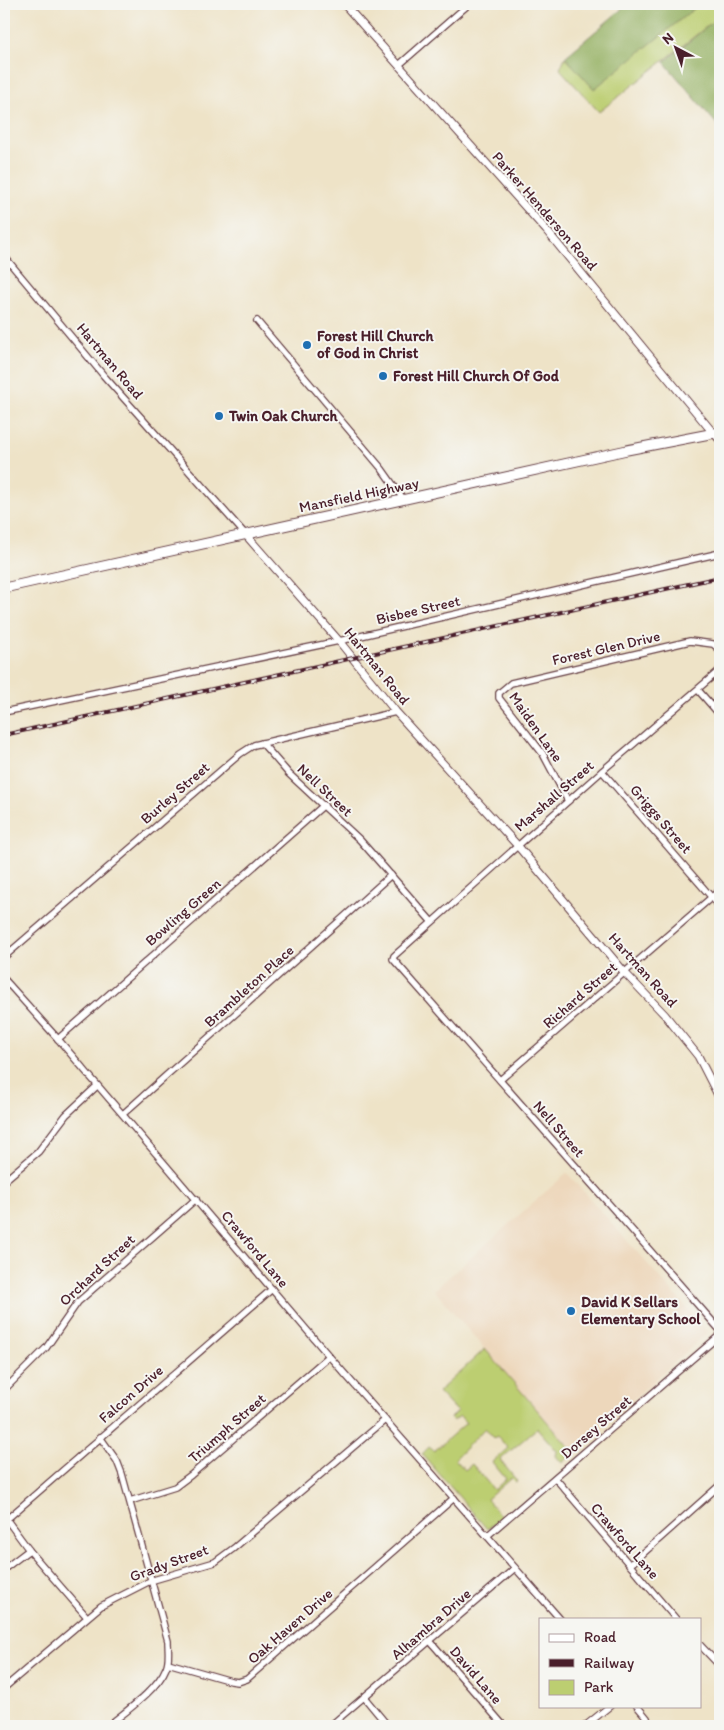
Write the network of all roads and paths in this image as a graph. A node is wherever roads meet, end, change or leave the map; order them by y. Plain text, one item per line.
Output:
1 (346, 4) edge
2 (469, 4) edge
3 (399, 65) junction
4 (4, 256) edge
5 (256, 321) dead end
6 (717, 433) edge
7 (720, 441) edge
8 (404, 500) junction
9 (245, 534) junction
10 (720, 553) edge
11 (4, 588) edge
12 (339, 641) junction
13 (720, 650) edge
14 (720, 670) edge
15 (698, 690) junction
16 (499, 693) joint
17 (4, 712) edge
18 (396, 712) junction
19 (720, 715) edge
20 (262, 743) junction
21 (602, 770) junction
22 (568, 801) junction
23 (324, 805) junction
24 (517, 845) junction
25 (391, 875) junction
26 (720, 890) edge
27 (712, 897) junction
28 (720, 907) edge
29 (432, 921) junction
30 (407, 944) joint
31 (4, 957) edge
32 (625, 973) junction
33 (4, 979) edge
34 (58, 1039) junction
35 (500, 1080) junction
36 (97, 1086) junction
37 (720, 1099) edge
38 (123, 1114) junction
39 (4, 1181) edge
40 (196, 1199) junction
41 (272, 1289) junction
42 (720, 1330) edge
43 (720, 1335) edge
44 (329, 1356) junction
45 (4, 1390) edge
46 (385, 1420) junction
47 (100, 1437) junction
48 (556, 1479) junction
49 (720, 1486) edge
50 (454, 1498) junction
51 (130, 1502) junction
52 (5, 1517) edge
53 (487, 1536) junction
54 (29, 1550) junction
55 (630, 1565) junction
56 (515, 1568) junction
57 (4, 1569) edge
58 (150, 1581) junction
59 (87, 1617) junction
60 (559, 1618) edge
61 (675, 1618) edge
62 (430, 1641) junction
63 (702, 1647) edge
64 (168, 1663) junction
65 (720, 1666) edge
66 (4, 1688) edge
67 (364, 1698) junction
68 (608, 1708) edge
69 (639, 1708) edge
70 (647, 1718) dead end
71 (108, 1726) edge
72 (330, 1726) edge
73 (388, 1726) edge
74 (504, 1726) edge
75 (585, 1726) edge

1 - 3 street, Parker Henderson Road
2 - 3 street
3 - 6 street, Parker Henderson Road
4 - 9 street, Hartman Road
5 - 8 street
6 - 7 street, Parker Henderson Road
6 - 8 main road, Mansfield Highway
8 - 9 main road, Mansfield Highway
9 - 11 main road, Mansfield Highway
9 - 12 street, Hartman Road
10 - 12 street, Bisbee Street
12 - 17 street, Bisbee Street
12 - 18 street, Hartman Road
13 - 16 street, Forest Glen Drive
14 - 15 street, Marshall Street
15 - 19 street
15 - 21 street, Marshall Street
16 - 22 street, Maiden Lane
18 - 20 street, Burley Street
18 - 24 street, Hartman Road
20 - 23 street, Nell Street
20 - 31 street, Burley Street
21 - 22 street, Marshall Street
21 - 27 street, Griggs Street
22 - 24 street, Marshall Street
23 - 25 street, Nell Street
23 - 34 street, Bowling Green
24 - 29 street, Marshall Street
24 - 32 street, Hartman Road
25 - 29 street, Nell Street
25 - 38 street, Brambleton Place
26 - 27 street, Richard Street
27 - 28 street, Griggs Street
27 - 32 street, Richard Street
29 - 30 street, Marshall Street
30 - 35 street, Nell Street
32 - 35 street, Richard Street
32 - 37 street, Hartman Road
33 - 34 street, Crawford Lane
34 - 36 street, Crawford Lane
35 - 42 street, Nell Street
36 - 38 street, Crawford Lane
36 - 39 street
38 - 40 street, Crawford Lane
40 - 41 street, Crawford Lane
40 - 45 street, Orchard Street
41 - 44 street, Crawford Lane
41 - 47 street, Falcon Drive
43 - 48 street, Dorsey Street
44 - 46 street, Crawford Lane
44 - 51 street, Triumph Street
46 - 50 street, Crawford Lane
46 - 58 street, Grady Street
47 - 51 street
47 - 52 street, Falcon Drive
48 - 53 street, Dorsey Street
48 - 55 street, Crawford Lane
49 - 55 street
50 - 53 street, Crawford Lane
50 - 64 street, Oak Haven Drive
51 - 58 street
52 - 54 street
53 - 56 street
54 - 57 street
54 - 59 street
55 - 61 street, Crawford Lane
56 - 60 street
56 - 62 street, Alhambra Drive
58 - 59 street, Grady Street
58 - 64 street
59 - 66 street, Grady Street
62 - 67 street, Alhambra Drive
62 - 74 street, David Lane
63 - 65 street
64 - 71 street
67 - 72 street, Alhambra Drive
67 - 73 street
68 - 75 street
69 - 70 street

